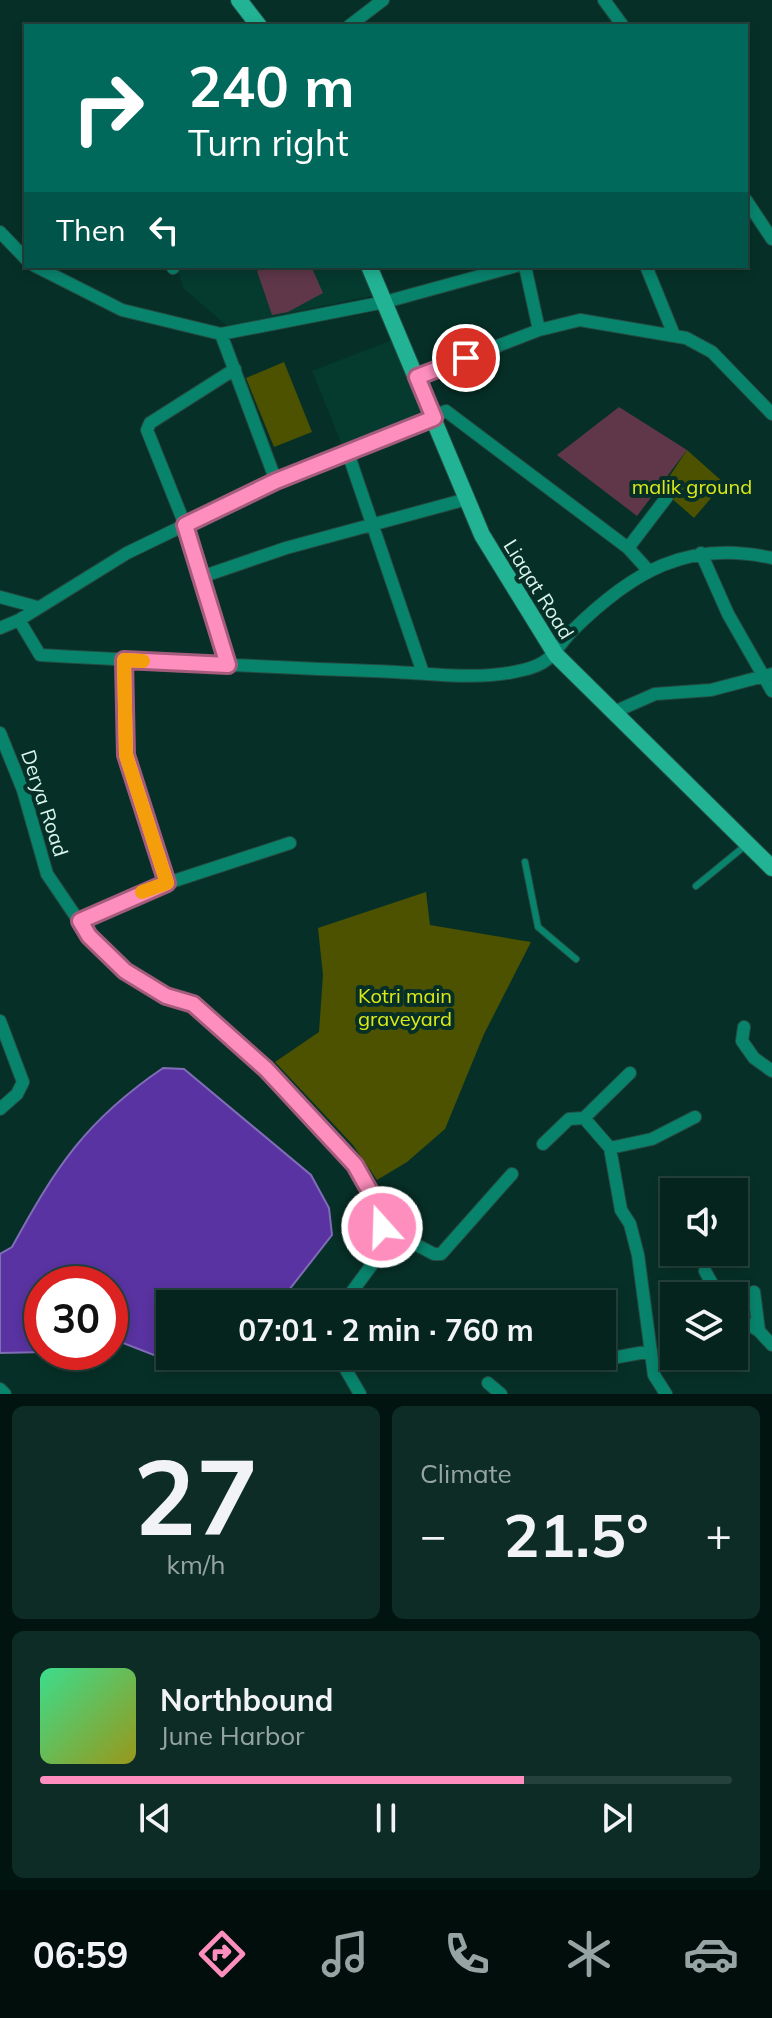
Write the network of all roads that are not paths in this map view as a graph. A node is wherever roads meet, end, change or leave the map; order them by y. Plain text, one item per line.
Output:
1 (239, 0) edge
2 (383, 0) edge
3 (604, 0) edge
4 (257, 24) edge
5 (356, 24) edge
6 (622, 24) edge
7 (748, 203) edge
8 (0, 232) edge
9 (772, 239) edge
10 (24, 257) edge
11 (39, 268) edge
12 (370, 268) edge
13 (509, 268) edge
14 (525, 268) edge
15 (647, 268) edge
16 (385, 302) junction
17 (539, 330) junction
18 (221, 334) junction
19 (674, 335) junction
20 (235, 369) junction
21 (417, 377) junction
22 (772, 414) edge
23 (434, 418) junction
24 (348, 453) junction
25 (276, 481) junction
26 (667, 497) dead end
27 (467, 499) junction
28 (185, 525) junction
29 (372, 525) junction
30 (628, 548) junction
31 (701, 553) junction
32 (772, 558) edge
33 (648, 570) junction
34 (201, 577) junction
35 (0, 597) edge
36 (37, 607) junction
37 (19, 620) junction
38 (0, 628) edge
39 (556, 655) junction
40 (124, 660) junction
41 (228, 665) junction
42 (423, 673) junction
43 (768, 676) edge
44 (772, 691) edge
45 (614, 712) junction
46 (0, 733) edge
47 (290, 843) dead end
48 (747, 844) junction
49 (525, 862) dead end
50 (772, 868) edge
51 (167, 883) junction
52 (696, 886) dead end
53 (80, 921) junction
54 (576, 959) dead end
55 (0, 1021) edge
56 (744, 1027) dead end
57 (772, 1071) edge
58 (630, 1073) dead end
59 (0, 1109) edge
60 (695, 1117) dead end
61 (584, 1118) junction
62 (543, 1144) dead end
63 (610, 1148) junction
64 (512, 1174) dead end
65 (382, 1227) junction
66 (705, 1271) dead end
67 (711, 1282) edge
68 (353, 1290) edge
69 (754, 1292) dead end
70 (748, 1324) edge
71 (759, 1331) junction
72 (772, 1345) edge
73 (651, 1351) junction
74 (616, 1357) edge
75 (346, 1370) edge
76 (488, 1383) dead end
77 (0, 1389) edge
78 (5, 1394) edge
79 (360, 1394) edge
80 (501, 1394) edge
81 (666, 1394) edge

1 - 4 street
2 - 5 street
3 - 6 street
7 - 9 street
8 - 10 street
11 - 18 street
12 - 16 street, Liaqat Road
13 - 16 street
14 - 17 street
15 - 19 street
16 - 18 street
16 - 21 street, Liaqat Road
17 - 19 street
17 - 21 street
18 - 20 street
19 - 22 street
20 - 25 street
20 - 28 street
21 - 23 street, Liaqat Road
23 - 24 street
23 - 27 street, Liaqat Road
23 - 30 street
24 - 25 street
24 - 29 street
25 - 28 street
26 - 30 street
27 - 29 street
27 - 39 street, Liaqat Road
28 - 34 street
28 - 36 street
29 - 34 street
29 - 42 street
30 - 33 street
31 - 32 street
31 - 33 street
31 - 43 street
33 - 39 street
34 - 41 street
35 - 36 street
36 - 37 street
37 - 38 street
37 - 40 street
39 - 42 street
39 - 45 street, Liaqat Road
40 - 41 street
40 - 51 street
41 - 42 street
43 - 44 street
43 - 45 street
45 - 48 street, Liaqat Road
46 - 53 street, Derya Road
47 - 51 street
48 - 50 street, Liaqat Road
48 - 52 lane
49 - 54 lane
51 - 53 street
53 - 65 street, Derya Road
55 - 59 street
56 - 57 street
58 - 61 street
60 - 63 street
61 - 62 street
61 - 63 street
63 - 73 street
64 - 65 street
65 - 68 street
66 - 67 street
69 - 71 street
70 - 71 street
71 - 72 street
73 - 74 street
73 - 81 street
75 - 79 street
76 - 80 street
77 - 78 street

